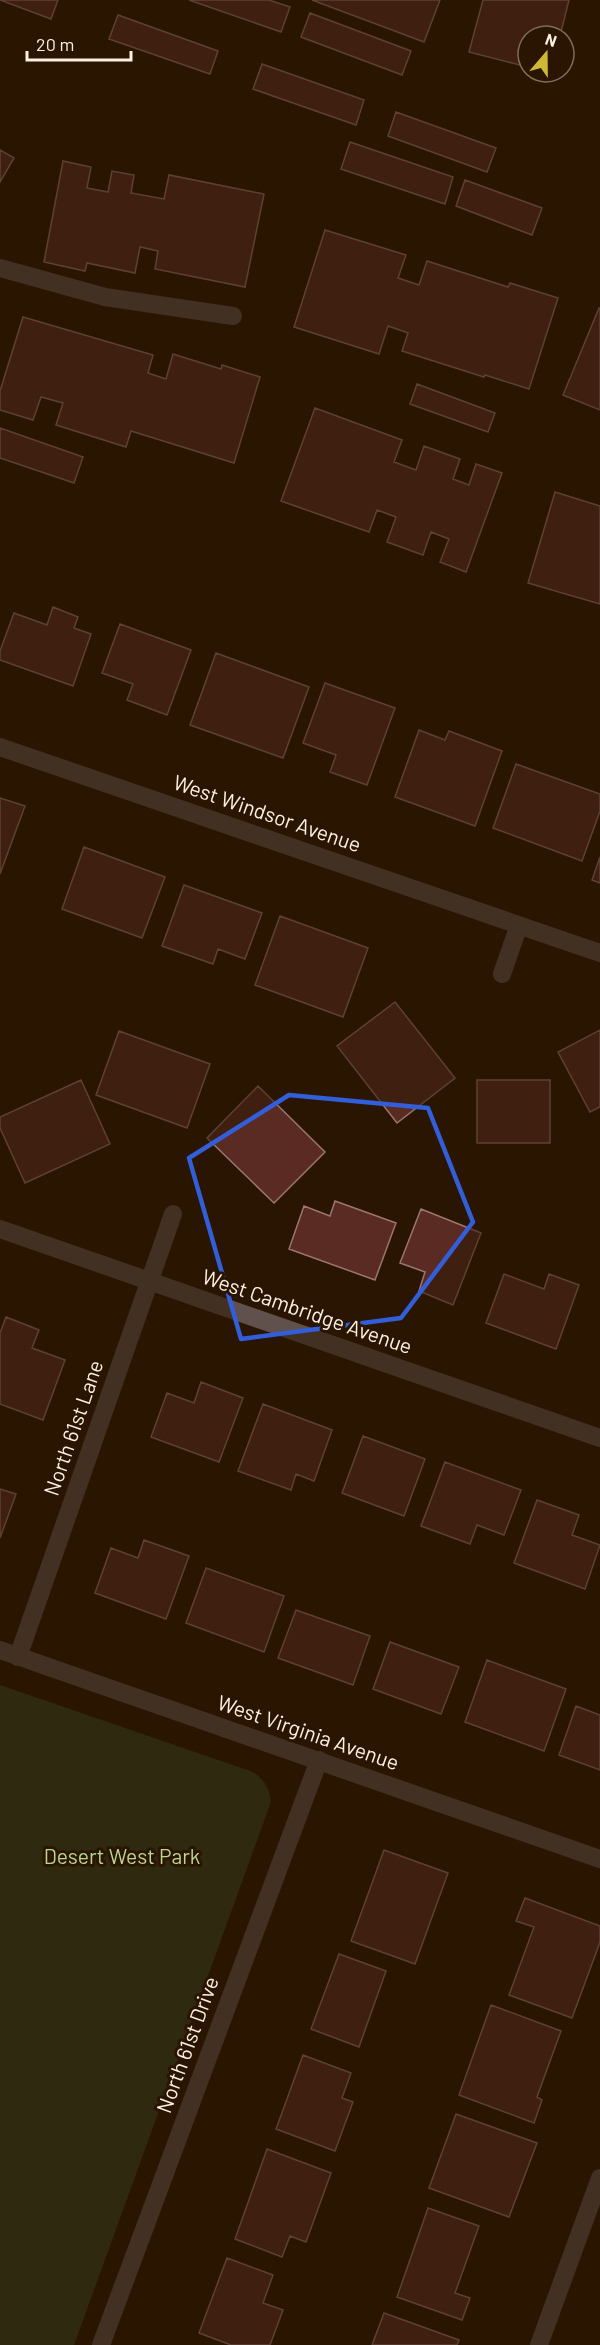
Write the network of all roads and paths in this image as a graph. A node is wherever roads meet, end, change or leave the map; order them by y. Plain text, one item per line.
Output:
1 (0, 268) edge
2 (233, 316) dead end
3 (0, 747) edge
4 (519, 925) junction
5 (600, 953) edge
6 (502, 974) dead end
7 (173, 1214) dead end
8 (0, 1228) edge
9 (149, 1281) junction
10 (600, 1438) edge
11 (0, 1650) edge
12 (18, 1657) junction
13 (319, 1760) junction
14 (600, 1859) edge
15 (600, 2178) edge
16 (101, 2345) edge
17 (539, 2345) edge

1 - 2 street
3 - 4 street, West Windsor Avenue
4 - 5 street, West Windsor Avenue
4 - 6 street
7 - 9 street, North 61st Lane
8 - 9 street, West Cambridge Avenue
9 - 10 street, West Cambridge Avenue
9 - 12 street, North 61st Lane
11 - 12 street, West Virginia Avenue
12 - 13 street, West Virginia Avenue
13 - 14 street, West Virginia Avenue
13 - 16 street, North 61st Drive
15 - 17 street

